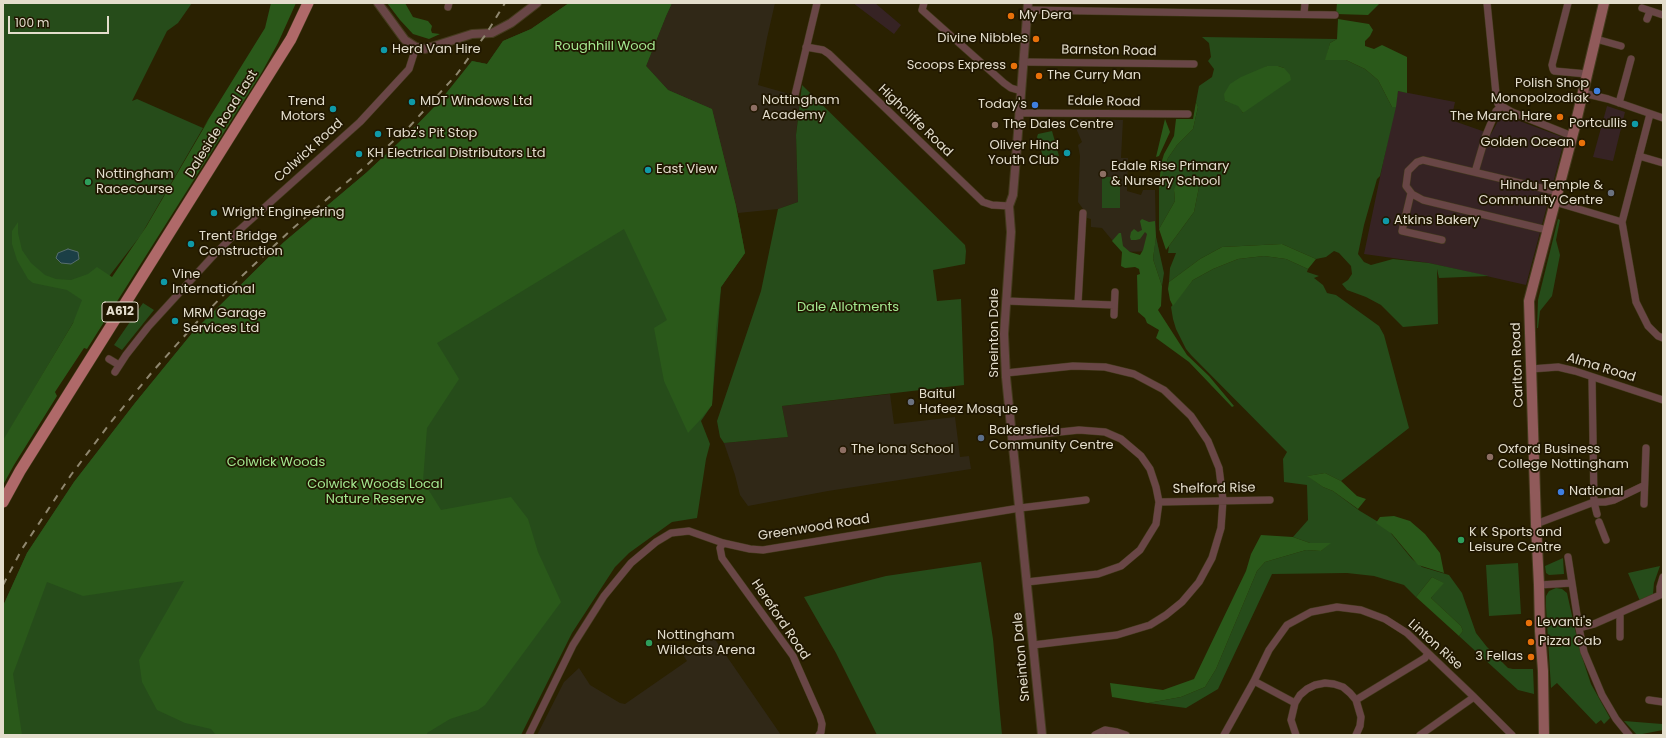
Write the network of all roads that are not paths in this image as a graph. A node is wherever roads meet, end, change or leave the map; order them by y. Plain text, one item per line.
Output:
1 (308, 3) edge
2 (378, 3) edge
3 (538, 3) edge
4 (817, 3) edge
5 (924, 3) edge
6 (1306, 3) edge
7 (1487, 3) edge
8 (1568, 3) edge
9 (1604, 3) edge
10 (1028, 7) edge
11 (1642, 8) dead end
12 (1650, 10) junction
13 (1304, 14) junction
14 (1335, 15) dead end
15 (1663, 15) edge
16 (1647, 20) dead end
17 (1596, 38) junction
18 (806, 46) junction
19 (1620, 46) dead end
20 (416, 48) junction
21 (1631, 59) dead end
22 (1023, 62) junction
23 (1194, 64) dead end
24 (1587, 74) junction
25 (1021, 91) junction
26 (1583, 93) junction
27 (795, 95) dead end
28 (1619, 103) junction
29 (1501, 107) junction
30 (1019, 113) junction
31 (1188, 114) dead end
32 (1650, 114) junction
33 (1663, 118) edge
34 (1572, 136) junction
35 (1638, 156) junction
36 (1663, 163) edge
37 (1475, 172) junction
38 (1558, 192) junction
39 (1411, 193) junction
40 (1555, 202) junction
41 (1009, 206) junction
42 (1083, 214) dead end
43 (1622, 222) junction
44 (1547, 230) junction
45 (1442, 240) dead end
46 (1115, 292) dead end
47 (1006, 301) junction
48 (1078, 303) junction
49 (1114, 304) junction
50 (1114, 315) dead end
51 (1663, 338) edge
52 (109, 359) dead end
53 (1531, 369) junction
54 (1006, 373) junction
55 (1592, 377) junction
56 (1663, 400) edge
57 (1012, 437) junction
58 (1646, 448) dead end
59 (1644, 486) junction
60 (1086, 500) dead end
61 (1223, 500) junction
62 (1270, 500) dead end
63 (3, 502) edge
64 (1159, 502) junction
65 (1594, 502) junction
66 (1644, 504) dead end
67 (1020, 508) junction
68 (1597, 514) dead end
69 (1599, 522) dead end
70 (1536, 524) junction
71 (1606, 540) dead end
72 (723, 543) junction
73 (1568, 557) dead end
74 (1663, 577) edge
75 (1027, 582) junction
76 (1572, 582) junction
77 (1539, 585) junction
78 (1662, 597) edge
79 (1620, 613) junction
80 (1579, 628) junction
81 (1629, 631) dead end
82 (1033, 645) junction
83 (1428, 653) junction
84 (1254, 681) junction
85 (1474, 696) junction
86 (1356, 700) junction
87 (1649, 700) dead end
88 (1663, 702) edge
89 (1295, 703) junction
90 (1121, 734) edge
91 (529, 735) edge
92 (819, 735) edge
93 (1042, 735) edge
94 (1095, 735) edge
95 (1224, 735) edge
96 (1296, 735) edge
97 (1356, 735) edge
98 (1420, 735) edge
99 (1512, 735) edge
100 (1544, 735) edge
101 (1629, 735) edge

1 - 63 main road, Daleside Road East / A612
2 - 20 street
3 - 20 street
4 - 18 street
5 - 25 street
6 - 13 street
7 - 29 street
8 - 24 street
9 - 17 main road, Carlton Road
10 - 13 street
10 - 22 street, Sneinton Dale
11 - 12 street
12 - 15 street
12 - 16 street
13 - 14 street
17 - 19 street
17 - 24 main road, Carlton Road
18 - 27 street
18 - 41 street, Highcliffe Road
20 - 52 street, Colwick Road
21 - 28 street
22 - 23 street, Barnston Road
22 - 25 street, Sneinton Dale
24 - 26 main road, Carlton Road
25 - 30 street, Sneinton Dale
26 - 28 street
26 - 34 main road, Carlton Road
28 - 32 street
29 - 34 street
29 - 37 street
30 - 31 street, Edale Road
30 - 41 street, Sneinton Dale
32 - 33 street
32 - 35 street
34 - 38 main road, Carlton Road
35 - 36 street
35 - 43 street
37 - 38 street
37 - 39 street
38 - 40 main road, Carlton Road
39 - 44 street
39 - 45 street
40 - 43 street
40 - 44 main road, Carlton Road
41 - 47 street, Sneinton Dale
42 - 48 street
43 - 51 street
44 - 53 main road, Carlton Road
46 - 49 street
47 - 48 street
47 - 54 street, Sneinton Dale
48 - 49 street
49 - 50 street
53 - 55 street, Alma Road
53 - 70 main road, Carlton Road
54 - 57 street, Sneinton Dale
54 - 61 street
55 - 56 street, Alma Road
55 - 65 street
57 - 64 street
57 - 67 street, Sneinton Dale
58 - 59 street
59 - 65 street
59 - 66 street
60 - 67 street, Greenwood Road
61 - 62 street, Shelford Rise
61 - 64 street, Shelford Rise
61 - 82 street
64 - 75 street
65 - 68 street
65 - 70 street
67 - 72 street, Greenwood Road
67 - 75 street, Sneinton Dale
69 - 71 street
70 - 77 main road, Carlton Road
72 - 91 street, Greenwood Road
72 - 92 street, Hereford Road
73 - 76 street
74 - 78 street
75 - 82 street, Sneinton Dale
76 - 77 street
76 - 80 street
77 - 100 main road, Carlton Road
78 - 79 street
79 - 80 street
79 - 81 street
80 - 101 street
82 - 93 street, Sneinton Dale
83 - 84 street, Linton Rise
83 - 85 street, Linton Rise
83 - 86 street
84 - 89 street
84 - 95 street, Linton Rise
85 - 98 street
85 - 99 street, Linton Rise
86 - 89 street
86 - 97 street
87 - 88 street
89 - 96 street
90 - 94 street

